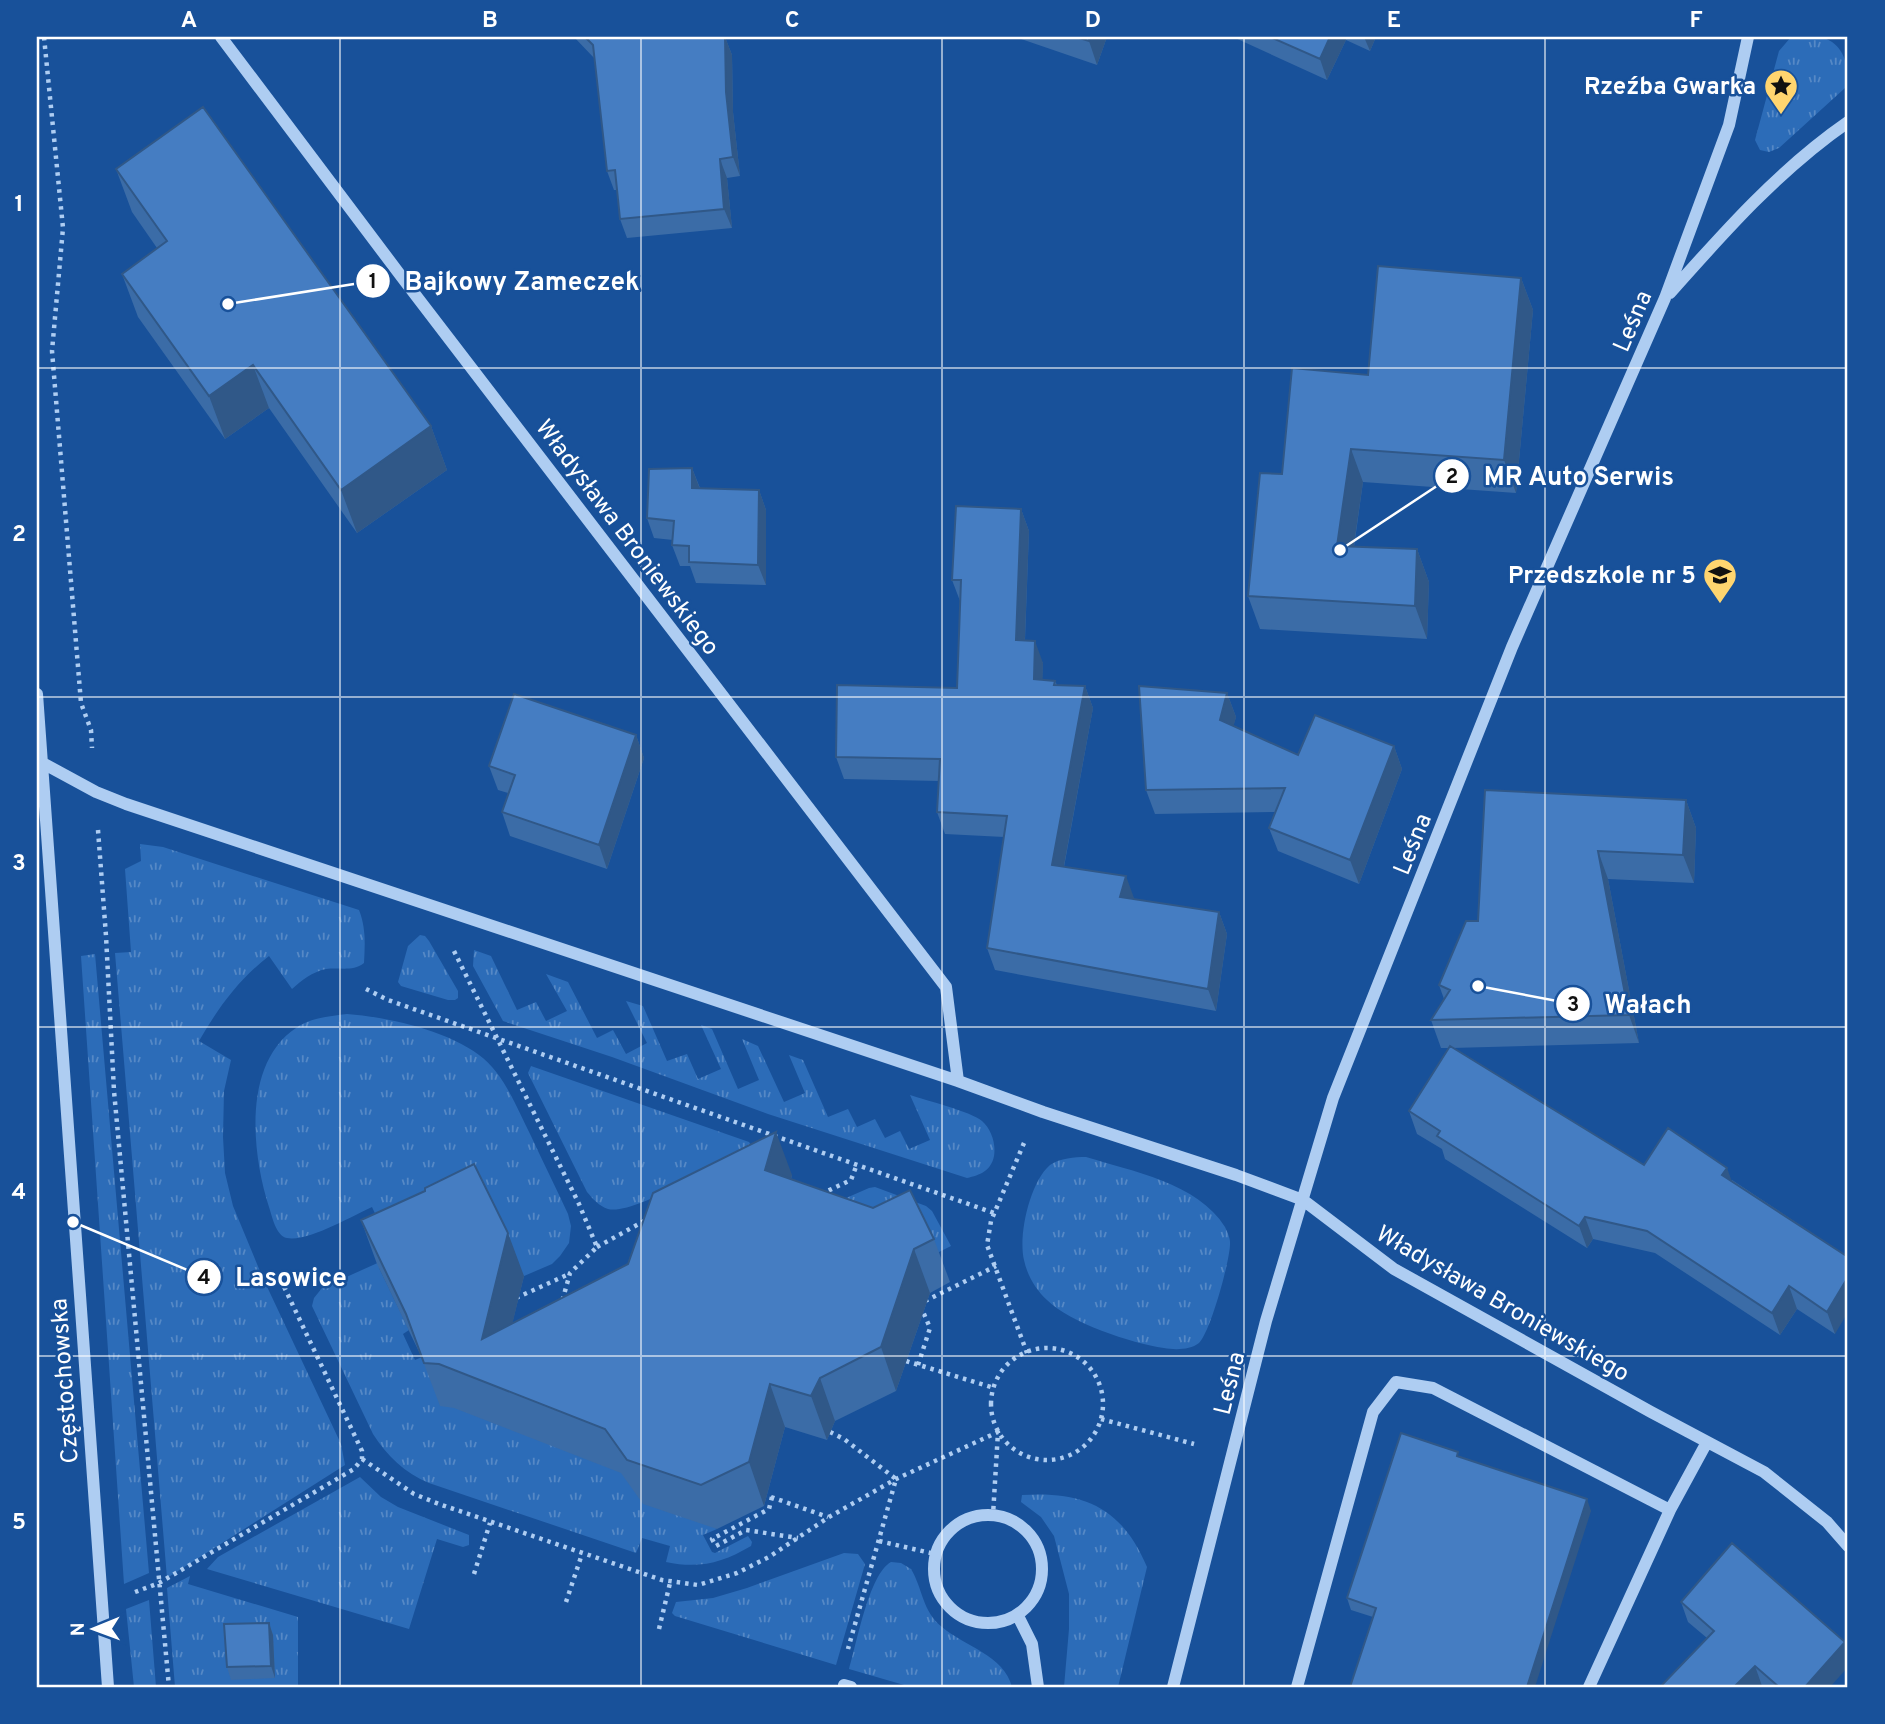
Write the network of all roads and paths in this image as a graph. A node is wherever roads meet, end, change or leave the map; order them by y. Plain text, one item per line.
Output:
1 (44, 37) edge
2 (221, 37) edge
3 (1748, 37) edge
4 (1848, 122) edge
5 (1665, 298) junction
6 (37, 694) edge
7 (91, 730) dead end
8 (39, 762) edge
9 (100, 858) dead end
10 (458, 914) junction
11 (366, 989) dead end
12 (496, 1038) junction
13 (958, 1081) junction
14 (1027, 1136) dead end
15 (783, 1138) junction
16 (779, 1146) dead end
17 (857, 1164) junction
18 (811, 1199) edge
19 (1303, 1200) junction
20 (994, 1213) junction
21 (648, 1219) edge
22 (597, 1247) junction
23 (996, 1266) junction
24 (570, 1273) junction
25 (278, 1274) dead end
26 (510, 1300) dead end
27 (563, 1314) edge
28 (1027, 1353) junction
29 (906, 1361) dead end
30 (918, 1365) junction
31 (994, 1388) junction
32 (1101, 1419) junction
33 (830, 1432) dead end
34 (998, 1432) junction
35 (1707, 1442) junction
36 (1194, 1444) dead end
37 (362, 1459) junction
38 (896, 1479) junction
39 (1670, 1510) junction
40 (993, 1516) junction
41 (829, 1517) junction
42 (490, 1523) junction
43 (799, 1538) junction
44 (880, 1541) junction
45 (1848, 1546) edge
46 (582, 1554) junction
47 (935, 1554) junction
48 (474, 1574) dead end
49 (159, 1583) junction
50 (670, 1583) junction
51 (130, 1595) dead end
52 (566, 1602) dead end
53 (1018, 1616) junction
54 (857, 1621) dead end
55 (659, 1629) dead end
56 (108, 1687) edge
57 (169, 1687) edge
58 (1038, 1687) edge
59 (1173, 1687) edge
60 (1297, 1687) edge
61 (1589, 1687) edge

1 - 7 path
2 - 13 street, Władysława Broniewskiego
3 - 5 street, Leśna
4 - 5 street
5 - 19 street, Leśna
6 - 8 street, Częstochowska
8 - 10 street, Władysława Broniewskiego
8 - 56 street, Częstochowska
9 - 49 path
10 - 12 path
10 - 13 street, Władysława Broniewskiego
11 - 12 path
12 - 15 path
12 - 22 path
13 - 19 street, Władysława Broniewskiego
14 - 20 path
15 - 16 path
15 - 17 path
17 - 18 path
17 - 20 path
19 - 35 street, Władysława Broniewskiego
19 - 59 street, Leśna
20 - 23 path
21 - 22 path
22 - 24 path
23 - 28 path
23 - 30 path
24 - 26 path
24 - 27 path
25 - 37 path
28 - 31 path
28 - 32 path
29 - 30 path
30 - 31 path
31 - 34 path
32 - 34 path
32 - 36 path
33 - 38 path
34 - 38 path
34 - 40 path
35 - 39 street
35 - 45 street, Władysława Broniewskiego
37 - 42 path
37 - 49 path
38 - 41 path
38 - 44 path
39 - 60 street
39 - 61 street
40 - 47 street
40 - 53 street
41 - 43 path
41 - 43 path
42 - 46 path
42 - 48 path
43 - 50 path
44 - 47 path
44 - 54 path
46 - 50 path
46 - 52 path
47 - 53 street
49 - 51 path
49 - 57 path
50 - 55 path
53 - 58 street

